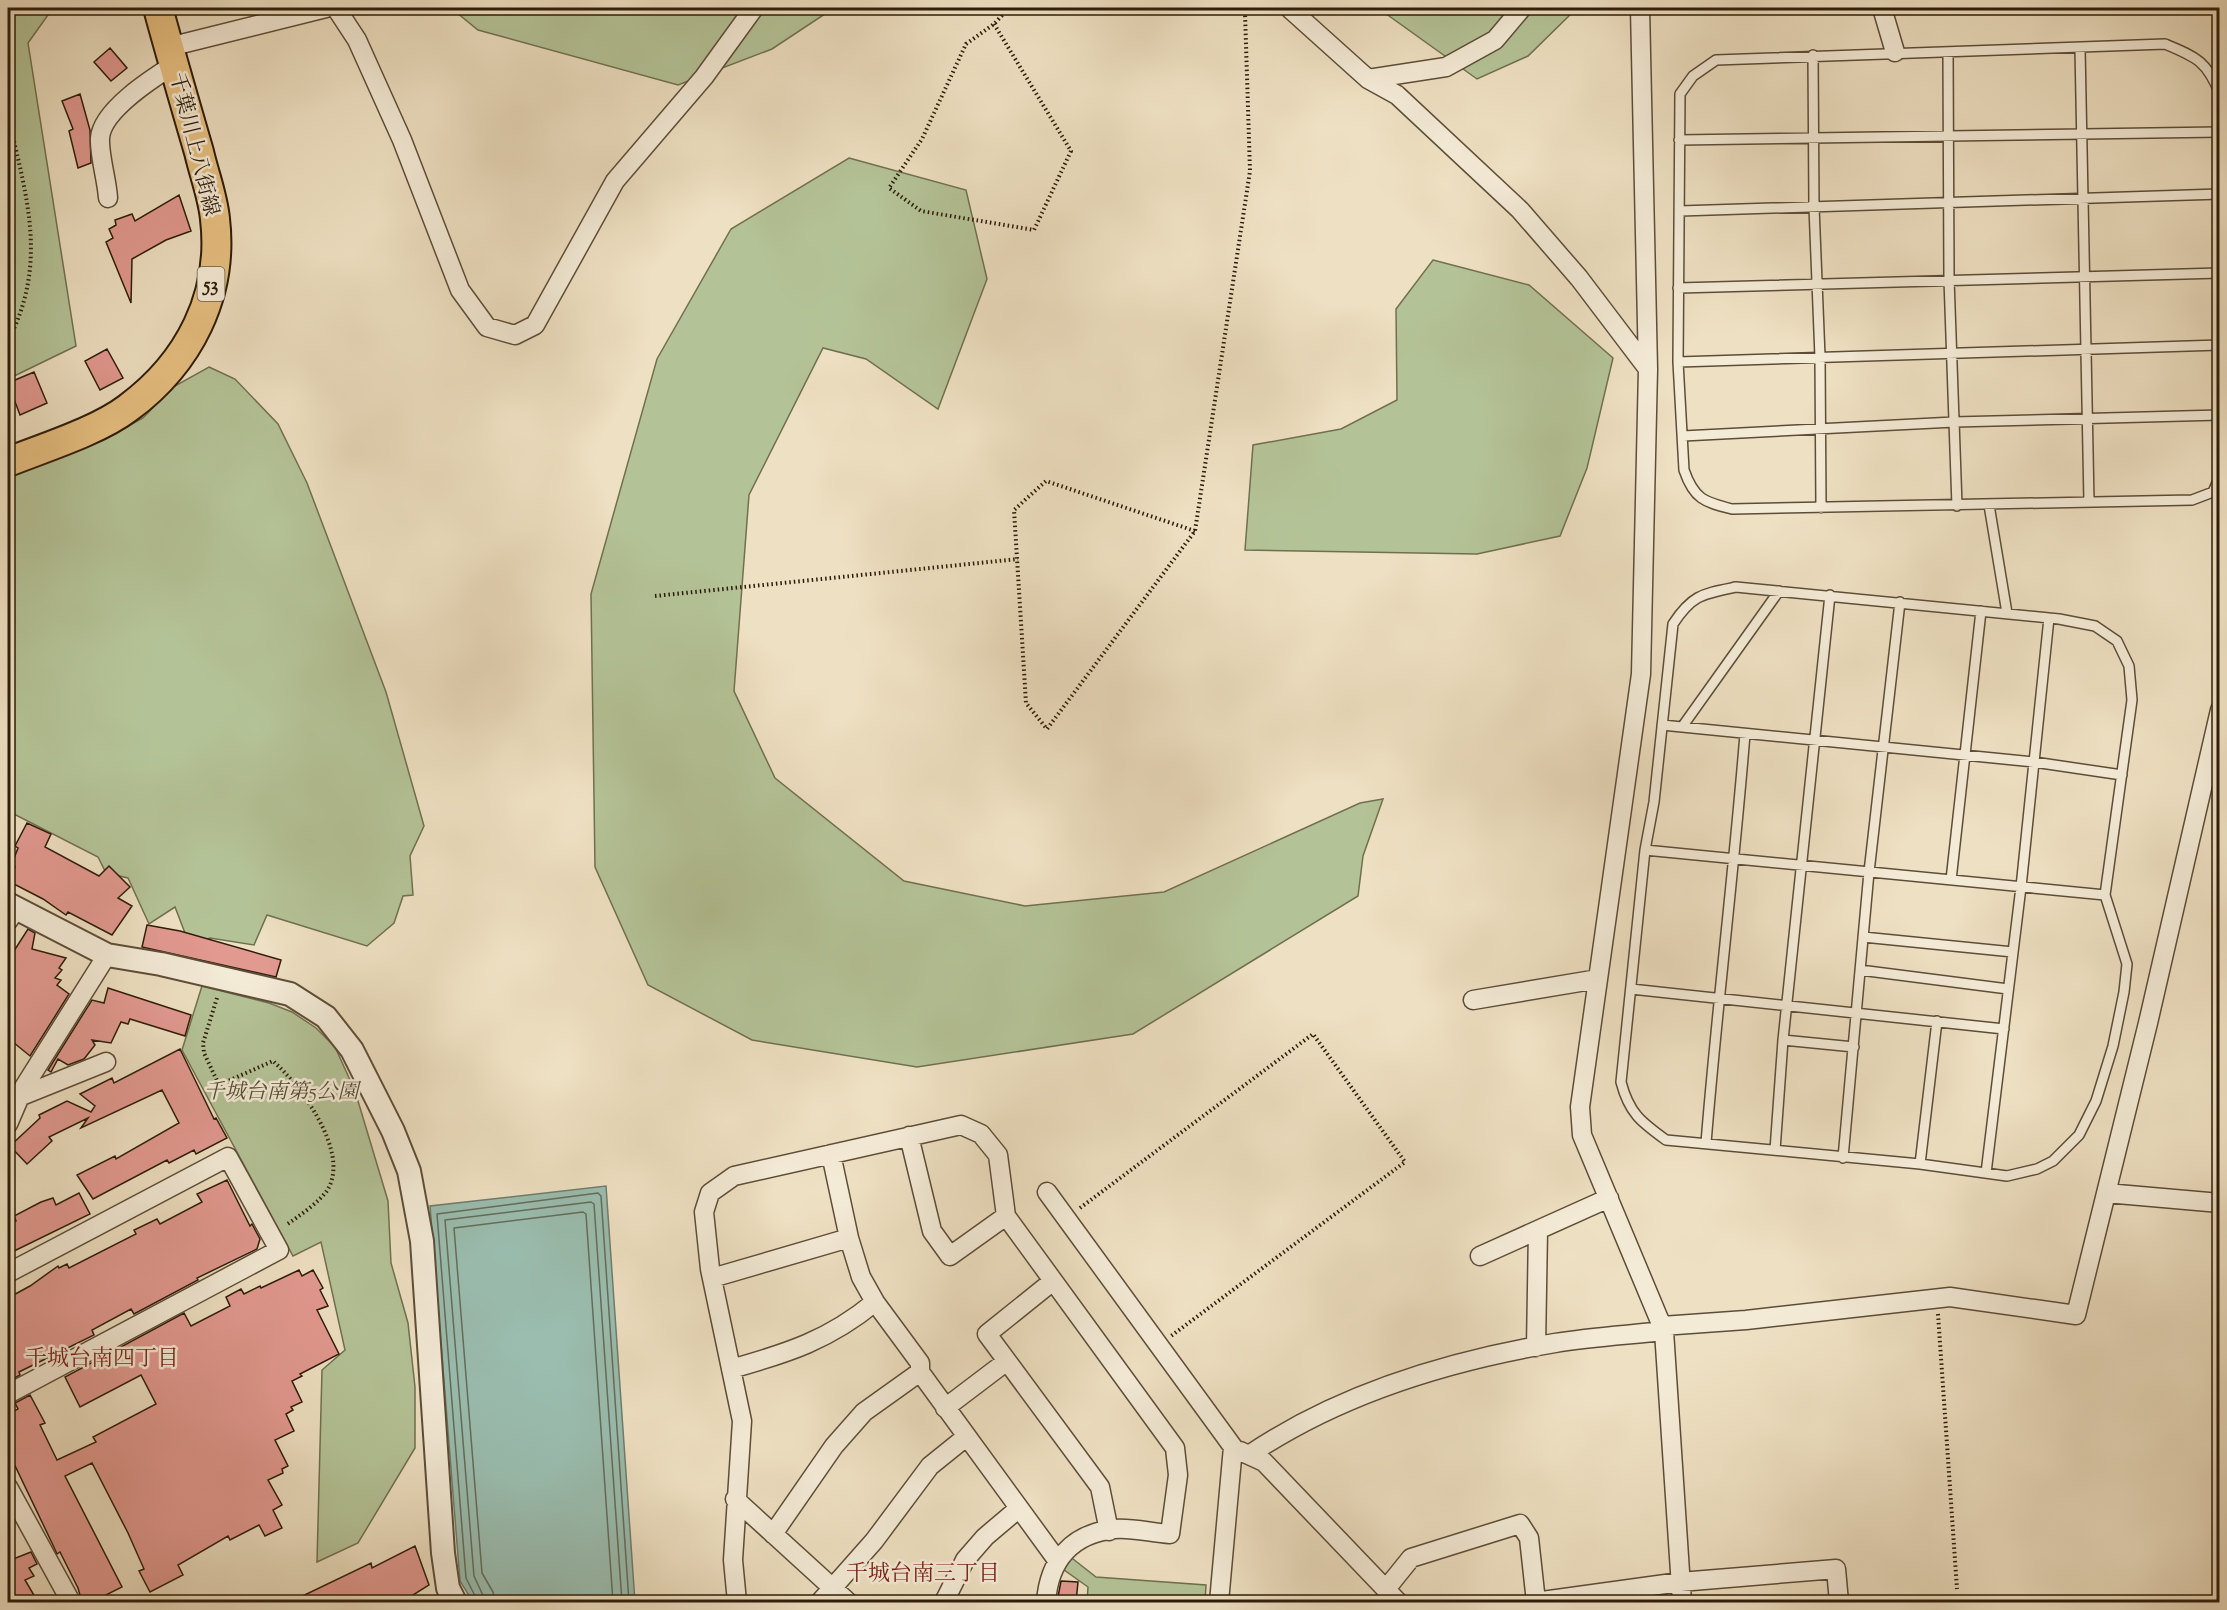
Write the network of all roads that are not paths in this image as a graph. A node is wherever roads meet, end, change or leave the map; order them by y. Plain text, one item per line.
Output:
1 (158, 8) edge
2 (326, 8) edge
3 (336, 8) edge
4 (754, 8) edge
5 (1289, 8) edge
6 (1522, 8) edge
7 (1640, 8) edge
8 (1882, 8) edge
9 (2080, 48) junction
10 (1895, 52) junction
11 (1948, 53) junction
12 (1813, 55) junction
13 (172, 56) junction
14 (1368, 79) junction
15 (2220, 94) edge
16 (2220, 132) edge
17 (2083, 134) junction
18 (1948, 137) junction
19 (1814, 138) junction
20 (1679, 140) junction
21 (2220, 194) edge
22 (108, 198) dead end
23 (2083, 198) junction
24 (1949, 202) junction
25 (1814, 207) junction
26 (1680, 211) junction
27 (2220, 273) edge
28 (2085, 276) junction
29 (1949, 279) junction
30 (1817, 284) junction
31 (1678, 288) junction
32 (2220, 345) edge
33 (2086, 349) junction
34 (1952, 352) junction
35 (1820, 357) junction
36 (1678, 362) junction
37 (1648, 369) junction
38 (2220, 416) edge
39 (2088, 419) junction
40 (1954, 422) junction
41 (1821, 429) junction
42 (1683, 436) junction
43 (8, 462) edge
44 (2220, 476) edge
45 (2089, 502) junction
46 (1989, 505) junction
47 (1957, 506) junction
48 (1821, 508) junction
49 (1779, 591) junction
50 (1830, 595) junction
51 (1900, 602) junction
52 (1981, 610) junction
53 (2007, 613) junction
54 (2049, 618) junction
55 (2220, 710) edge
56 (1662, 725) junction
57 (1682, 727) junction
58 (1745, 734) junction
59 (1815, 742) junction
60 (1884, 748) junction
61 (1966, 755) junction
62 (2034, 762) junction
63 (2122, 775) junction
64 (1645, 850) junction
65 (1735, 859) junction
66 (1803, 866) junction
67 (1869, 872) junction
68 (1951, 880) junction
69 (2021, 887) junction
70 (2105, 895) junction
71 (10, 911) edge
72 (1863, 937) junction
73 (2013, 952) junction
74 (106, 955) junction
75 (1860, 970) junction
76 (1598, 979) junction
77 (1631, 989) junction
78 (2008, 989) junction
79 (1718, 998) junction
80 (1473, 1000) dead end
81 (1788, 1005) junction
82 (1857, 1012) junction
83 (1938, 1021) junction
84 (2004, 1029) junction
85 (1783, 1040) junction
86 (1854, 1047) junction
87 (106, 1062) dead end
88 (19, 1096) junction
89 (8, 1124) edge
90 (909, 1136) junction
91 (1706, 1143) junction
92 (1775, 1150) junction
93 (831, 1154) junction
94 (1843, 1158) junction
95 (1920, 1164) junction
96 (1986, 1173) junction
97 (1047, 1192) dead end
98 (2106, 1193) junction
99 (1609, 1198) junction
100 (2220, 1203) edge
101 (1006, 1216) junction
102 (1538, 1230) junction
103 (849, 1238) junction
104 (1480, 1256) dead end
105 (8, 1273) edge
106 (712, 1278) junction
107 (1053, 1281) junction
108 (875, 1302) junction
109 (1663, 1329) junction
110 (1536, 1347) junction
111 (1007, 1361) junction
112 (731, 1369) junction
113 (920, 1372) junction
114 (8, 1394) edge
115 (945, 1408) junction
116 (966, 1437) junction
117 (1241, 1451) junction
118 (8, 1487) edge
119 (735, 1499) junction
120 (1018, 1509) junction
121 (14, 1514) edge
122 (1109, 1531) junction
123 (773, 1534) junction
124 (1057, 1560) junction
125 (1680, 1582) junction
126 (832, 1588) junction
127 (1381, 1591) edge
128 (72, 1602) edge
129 (455, 1602) edge
130 (737, 1602) edge
131 (820, 1602) edge
132 (848, 1602) edge
133 (944, 1602) edge
134 (1046, 1602) edge
135 (1219, 1602) edge
136 (1398, 1602) edge
137 (1536, 1602) edge
138 (1682, 1602) edge
139 (1839, 1602) edge

1 - 13 main road, 千葉川上八街線 / 53
2 - 13 street
3 - 4 street
5 - 14 street
6 - 14 street
7 - 37 street
8 - 10 street
9 - 11 lane
9 - 15 lane
9 - 17 lane
10 - 11 lane
10 - 12 lane
11 - 18 lane
12 - 19 lane
12 - 20 lane
13 - 22 street
13 - 43 main road, 千葉川上八街線 / 53
14 - 37 street
16 - 17 lane
17 - 18 lane
17 - 23 lane
18 - 19 lane
18 - 24 lane
19 - 20 lane
19 - 25 lane
20 - 26 lane
21 - 23 lane
23 - 24 lane
23 - 28 lane
24 - 25 lane
24 - 29 lane
25 - 26 lane
25 - 30 lane
26 - 31 lane
27 - 28 lane
28 - 29 lane
28 - 33 lane
29 - 30 lane
29 - 34 lane
30 - 31 lane
30 - 35 lane
31 - 36 lane
32 - 33 lane
33 - 34 lane
33 - 39 lane
34 - 35 lane
34 - 40 lane
35 - 36 lane
35 - 41 lane
36 - 42 lane
37 - 76 street
38 - 39 lane
39 - 40 lane
39 - 45 lane
40 - 41 lane
40 - 47 lane
41 - 42 lane
41 - 48 lane
42 - 48 lane
44 - 45 lane
45 - 46 lane
46 - 47 lane
46 - 53 lane
47 - 48 lane
49 - 50 lane
49 - 56 lane
49 - 57 lane
50 - 51 lane
50 - 59 lane
51 - 52 lane
51 - 60 lane
52 - 53 lane
52 - 61 lane
53 - 54 lane
54 - 62 lane
54 - 63 lane
55 - 98 street
56 - 57 lane
56 - 64 lane
57 - 58 lane
58 - 59 lane
58 - 65 lane
59 - 60 lane
59 - 66 lane
60 - 61 lane
60 - 67 lane
61 - 62 lane
61 - 68 lane
62 - 63 lane
62 - 69 lane
63 - 70 lane
64 - 65 lane
64 - 77 lane
65 - 66 lane
65 - 79 lane
66 - 67 lane
66 - 81 lane
67 - 68 lane
67 - 72 lane
68 - 69 lane
69 - 70 lane
69 - 73 lane
70 - 96 lane
71 - 74 street
72 - 73 lane
72 - 75 lane
73 - 78 lane
74 - 88 street
74 - 129 street
75 - 78 lane
75 - 82 lane
76 - 80 street
76 - 99 street
77 - 79 lane
77 - 91 lane
78 - 84 lane
79 - 81 lane
79 - 91 lane
81 - 82 lane
81 - 85 lane
82 - 83 lane
82 - 86 lane
83 - 84 lane
83 - 95 lane
84 - 96 lane
85 - 86 lane
85 - 92 lane
86 - 94 lane
87 - 88 street
88 - 89 street
90 - 93 street
90 - 101 street
90 - 101 street
91 - 92 lane
92 - 94 lane
93 - 103 street
93 - 106 street
94 - 95 lane
95 - 96 lane
97 - 117 street
98 - 100 street
98 - 109 street
99 - 102 street
99 - 109 street
101 - 107 street
102 - 104 street
102 - 110 street
103 - 106 street
103 - 108 street
105 - 114 street
106 - 112 street
107 - 111 street
107 - 122 street
108 - 112 street
108 - 113 street
109 - 110 street
109 - 125 street
110 - 117 street
111 - 115 street
111 - 122 street
112 - 119 street
113 - 115 street
113 - 123 street
115 - 116 street
116 - 120 street
116 - 126 street
117 - 127 street
117 - 135 street
118 - 121 street
119 - 123 street
119 - 130 street
120 - 124 street
120 - 133 street
121 - 128 street
122 - 124 street
123 - 126 street
124 - 134 street
125 - 137 street
125 - 138 street
125 - 139 street
126 - 131 street
126 - 132 street
127 - 136 street
127 - 137 street

